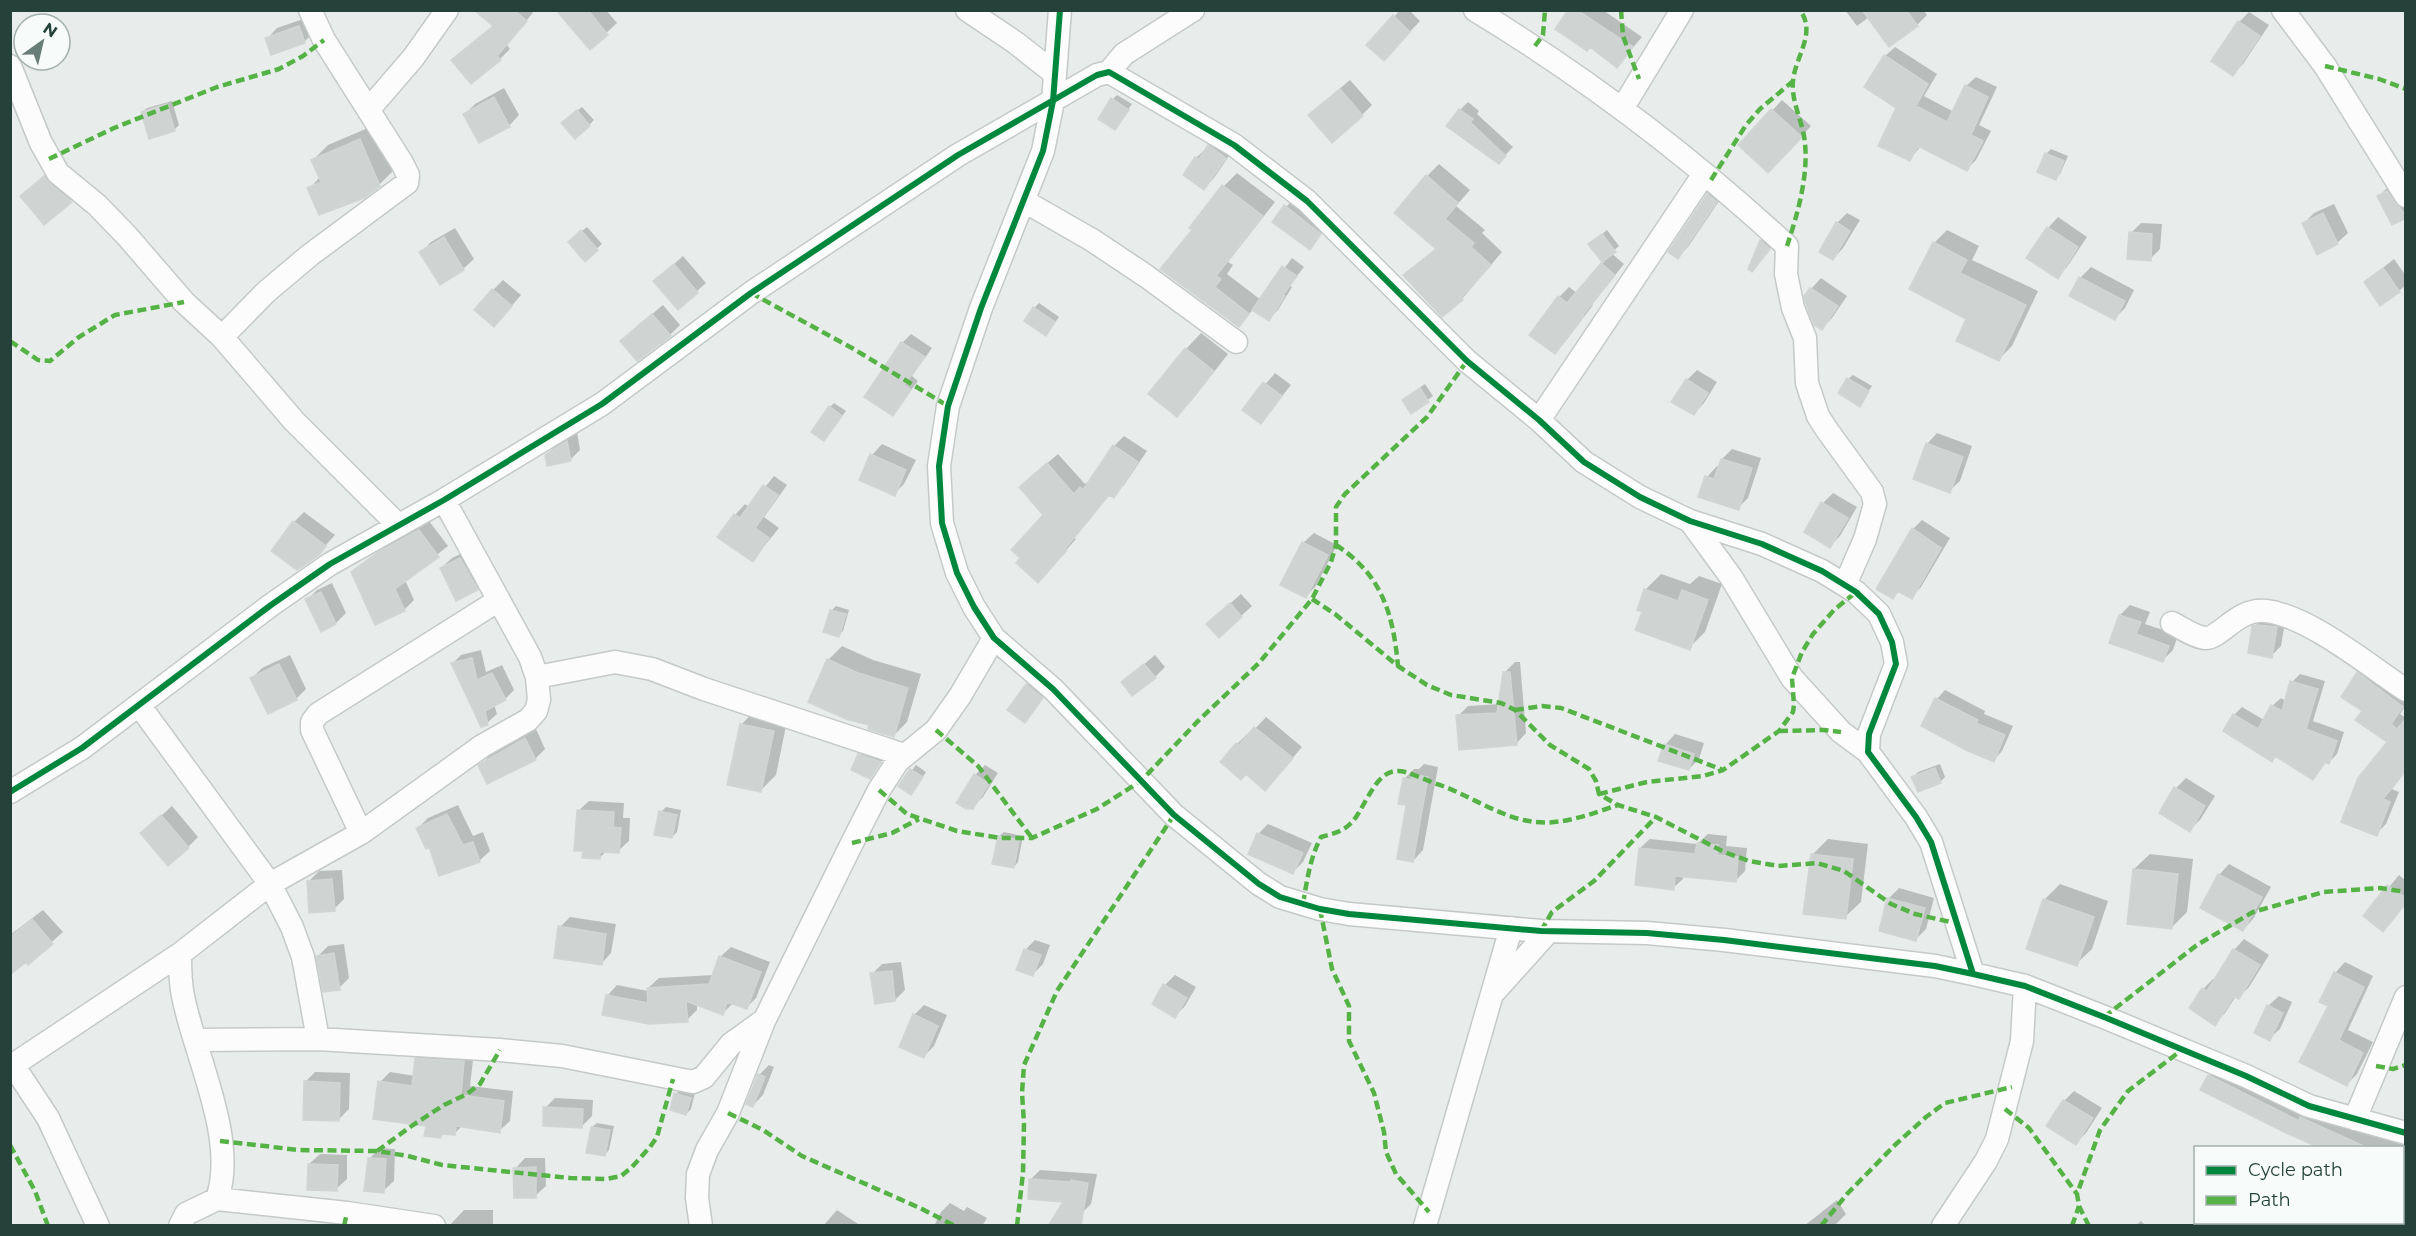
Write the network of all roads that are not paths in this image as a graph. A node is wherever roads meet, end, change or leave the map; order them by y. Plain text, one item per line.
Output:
1 (310, 10) edge
2 (447, 10) edge
3 (968, 10) edge
4 (1060, 10) edge
5 (1193, 10) edge
6 (1475, 10) edge
7 (1682, 10) edge
8 (2283, 10) edge
9 (10, 66) edge
10 (1109, 72) junction
11 (1054, 73) junction
12 (1053, 101) junction
13 (1622, 109) junction
14 (369, 110) junction
15 (1704, 174) junction
16 (2406, 196) edge
17 (1024, 201) junction
18 (222, 337) junction
19 (1236, 342) dead end
20 (1539, 420) junction
21 (444, 500) junction
22 (1690, 521) junction
23 (398, 525) junction
24 (1845, 585) junction
25 (499, 600) junction
26 (2172, 623) dead end
27 (994, 638) junction
28 (537, 677) junction
29 (2406, 690) edge
30 (139, 705) junction
31 (1868, 752) junction
32 (904, 755) junction
33 (20, 775) edge
34 (10, 792) edge
35 (361, 833) junction
36 (270, 884) junction
37 (1511, 928) junction
38 (1549, 931) junction
39 (180, 954) junction
40 (1973, 974) junction
41 (2025, 986) junction
42 (1491, 996) junction
43 (2406, 997) edge
44 (764, 1021) junction
45 (318, 1039) junction
46 (196, 1040) junction
47 (12, 1066) edge
48 (2355, 1119) junction
49 (2406, 1133) edge
50 (217, 1199) junction
51 (98, 1226) edge
52 (180, 1226) edge
53 (434, 1226) edge
54 (701, 1226) edge
55 (1425, 1226) edge
56 (1943, 1226) edge

1 - 14 street
2 - 14 street
3 - 11 street
4 - 11 street
5 - 10 street
6 - 13 street
7 - 13 street
8 - 16 street
9 - 18 street
10 - 12 street
10 - 20 street
11 - 12 street
12 - 17 street
12 - 21 street
13 - 15 street
14 - 18 street
15 - 20 street
15 - 24 street
17 - 19 street
17 - 27 street
18 - 23 street
20 - 22 street
21 - 23 street
21 - 25 street
22 - 24 street
22 - 31 street
23 - 30 street
24 - 31 street
25 - 28 street
25 - 35 street
26 - 29 street
27 - 32 street
27 - 37 street
28 - 32 street
28 - 35 street
30 - 33 street
30 - 36 street
31 - 40 street
32 - 44 street
33 - 34 street
35 - 36 street
36 - 39 street
36 - 45 street
37 - 38 street
37 - 42 street
38 - 40 street
38 - 42 street
39 - 46 street
39 - 47 street
40 - 41 street
41 - 48 street
41 - 56 street
42 - 55 street
43 - 48 street
44 - 45 street
44 - 54 street
45 - 46 street
46 - 50 street
47 - 51 street
48 - 49 street
50 - 52 street
50 - 53 street

